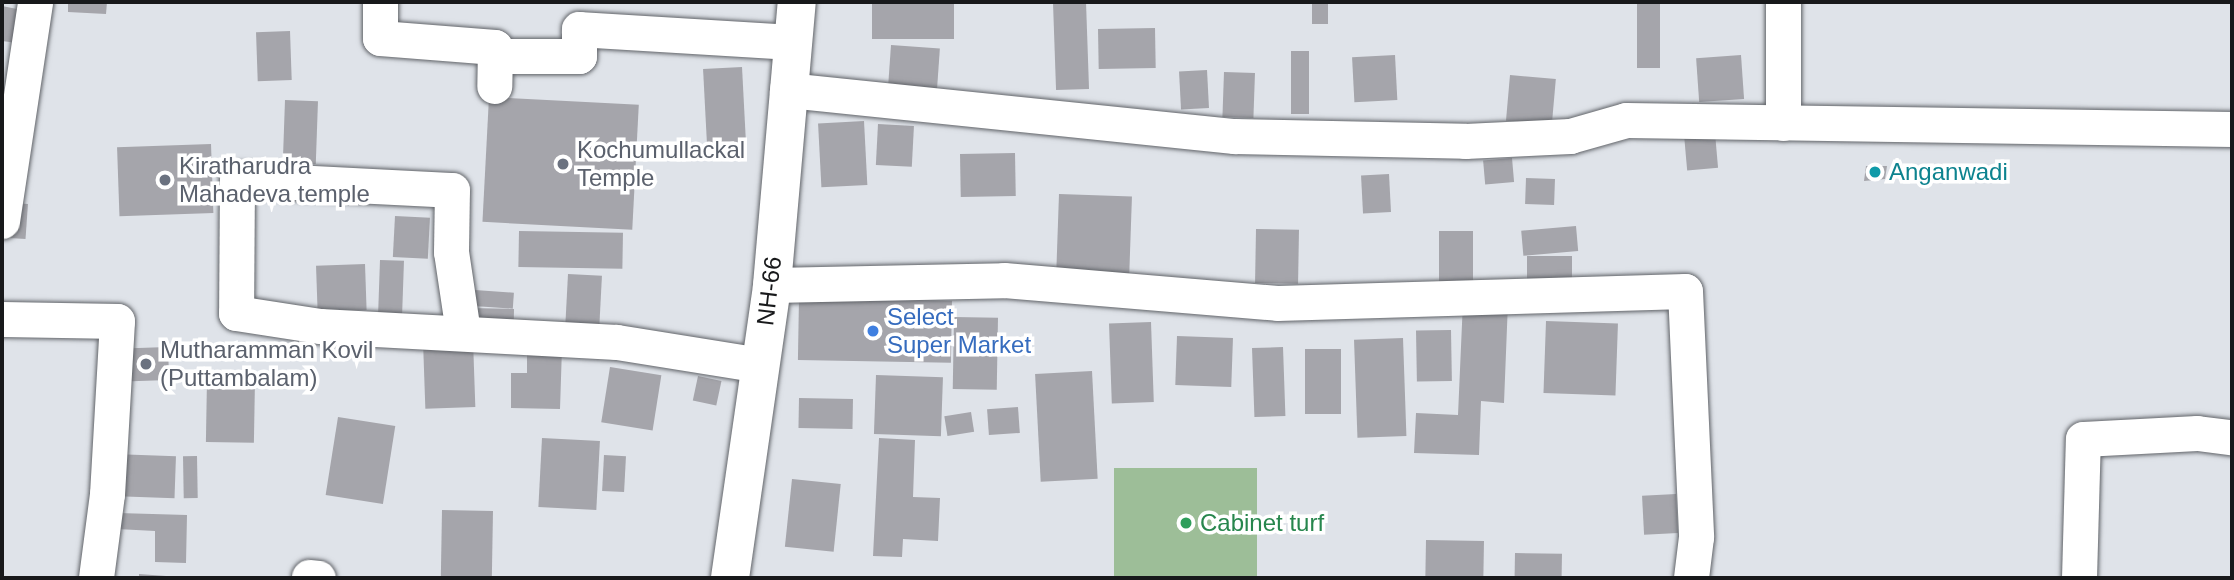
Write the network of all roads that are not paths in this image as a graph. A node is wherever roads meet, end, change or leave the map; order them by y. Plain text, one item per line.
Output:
1 (35, 2) edge
2 (380, 2) edge
3 (797, 2) edge
4 (1783, 2) edge
5 (791, 42) junction
6 (787, 90) junction
7 (1783, 122) junction
8 (2232, 129) edge
9 (2, 221) edge
10 (772, 285) junction
11 (2, 319) edge
12 (463, 332) junction
13 (760, 365) junction
14 (2232, 437) edge
15 (96, 578) edge
16 (730, 578) edge
17 (1691, 578) edge
18 (2078, 578) edge

1 - 9 street
2 - 5 street
3 - 5 main road, NH-66
4 - 7 street
5 - 6 main road, NH-66
6 - 7 street
6 - 10 main road, NH-66
7 - 8 street
10 - 13 main road, NH-66
10 - 17 street
11 - 15 street
12 - 12 street
12 - 13 street
13 - 16 main road, NH-66
14 - 18 street

